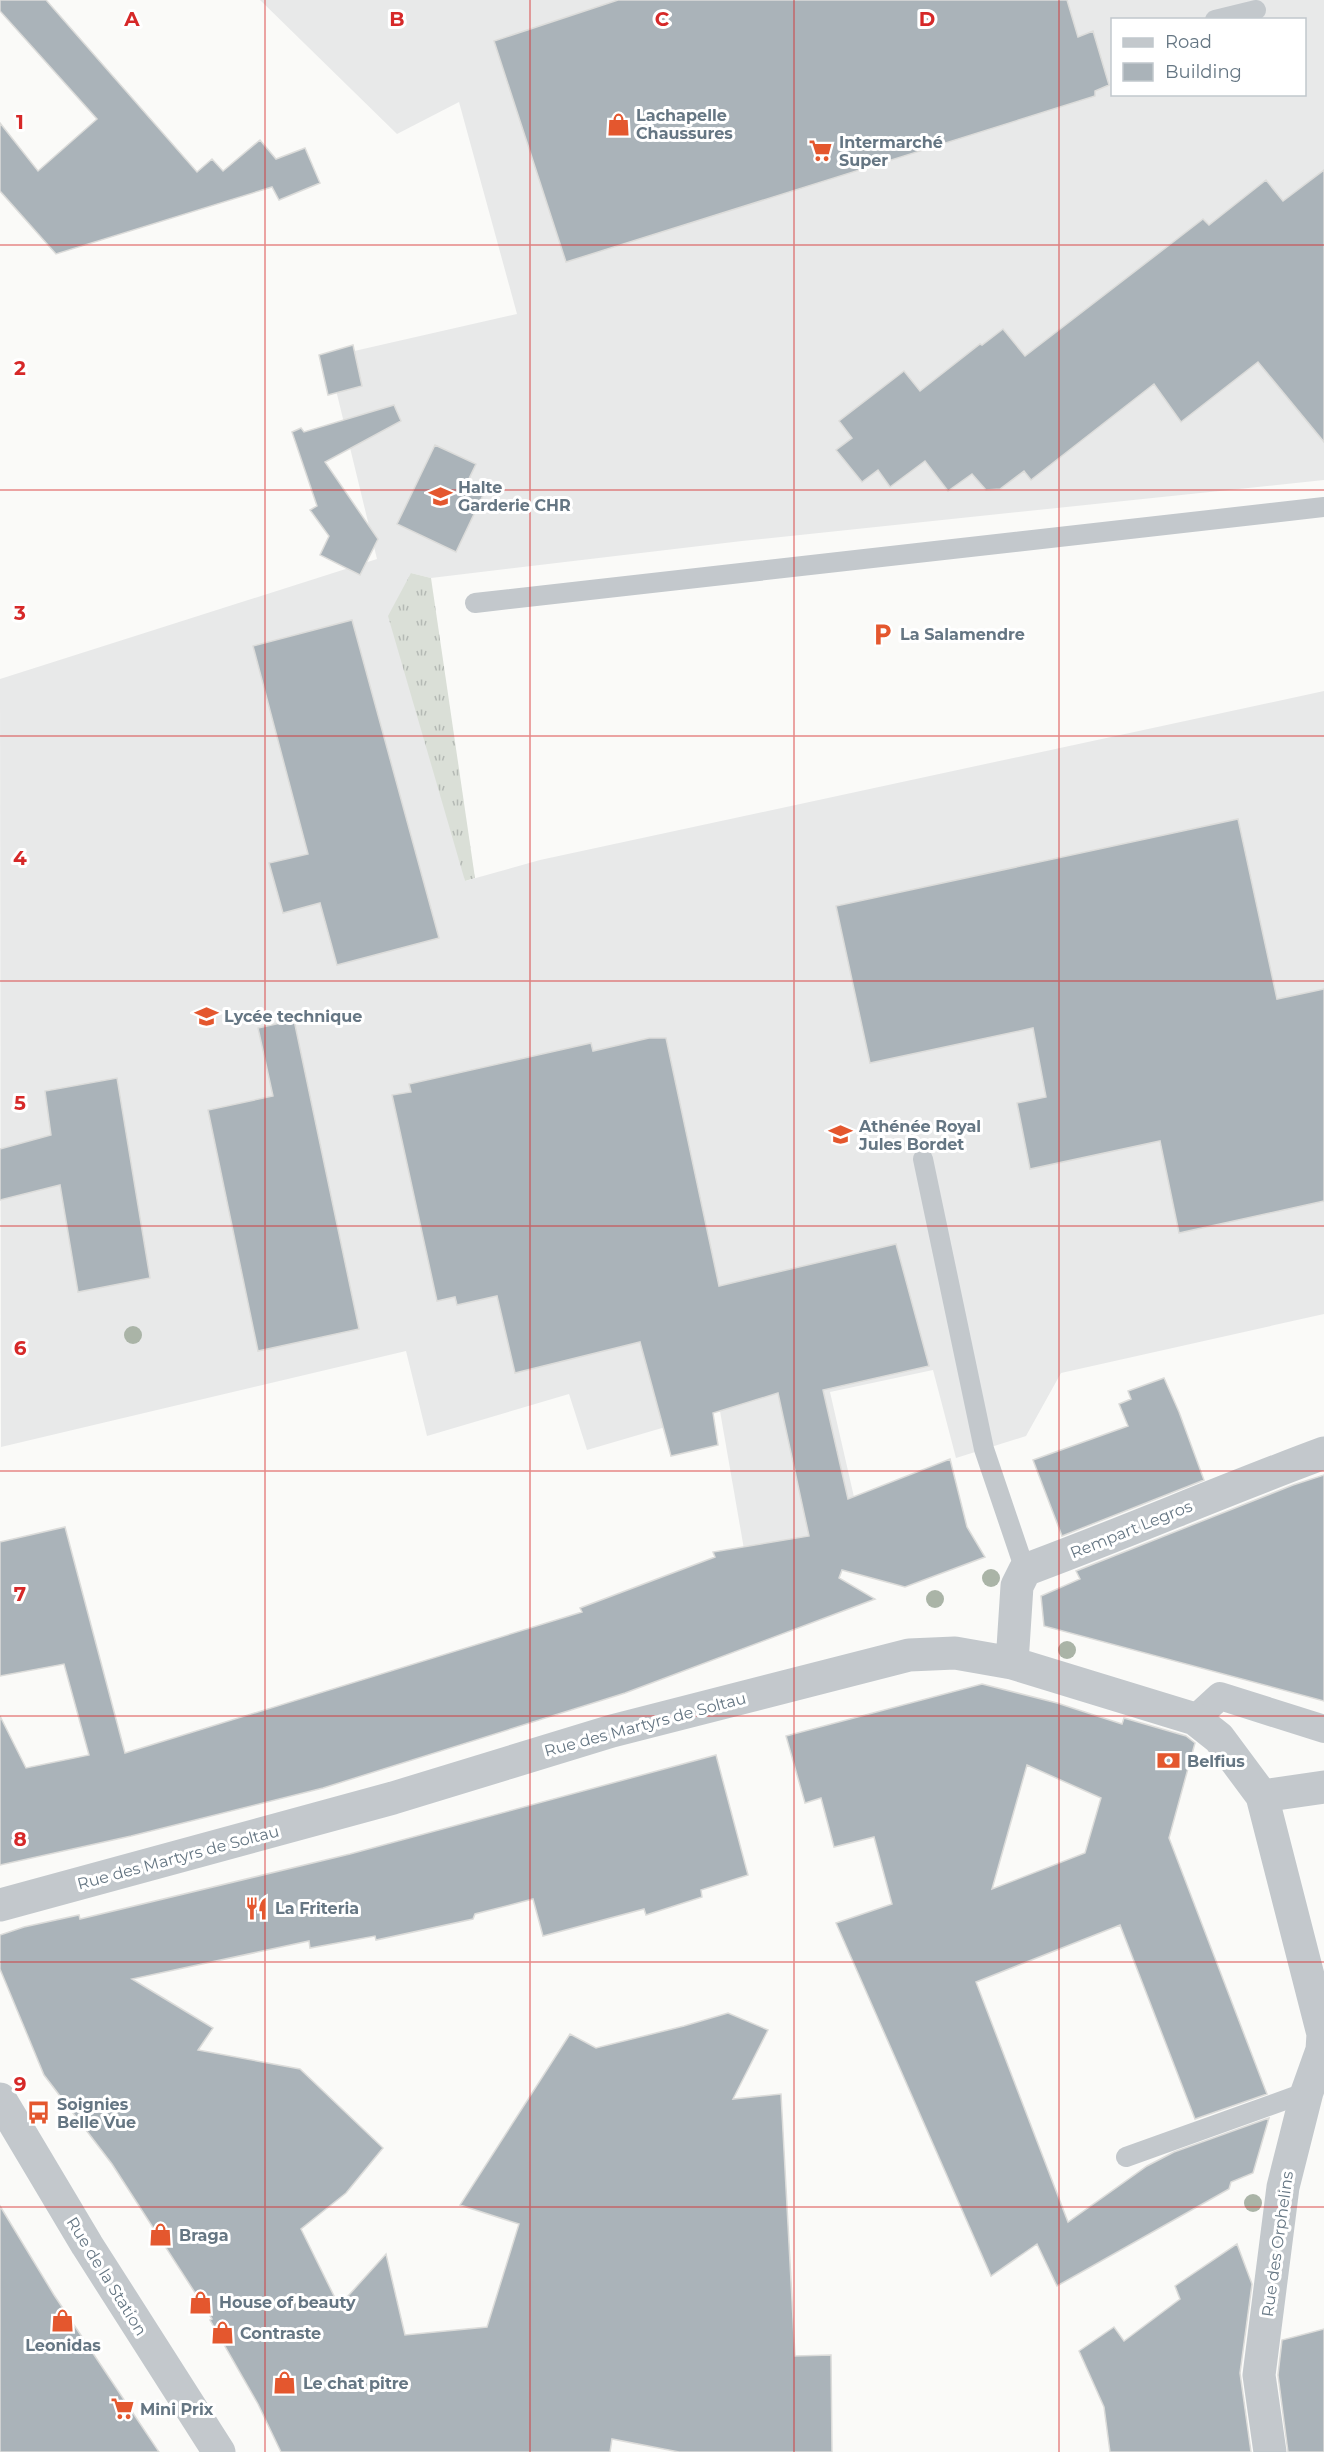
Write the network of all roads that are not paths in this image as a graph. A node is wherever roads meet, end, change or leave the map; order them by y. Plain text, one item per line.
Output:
1 (1256, 10) dead end
2 (1223, 18) edge
3 (1324, 507) edge
4 (475, 603) dead end
5 (923, 1159) dead end
6 (1324, 1453) edge
7 (1025, 1570) junction
8 (1012, 1663) junction
9 (1195, 1719) junction
10 (1324, 1729) edge
11 (1324, 1787) edge
12 (1262, 1796) junction
13 (0, 1905) edge
14 (1307, 2092) junction
15 (0, 2099) edge
16 (1126, 2157) dead end
17 (219, 2452) edge
18 (1269, 2452) edge

1 - 2 lane
3 - 4 lane
5 - 7 lane
6 - 7 street, Rempart Legros
7 - 8 street
8 - 9 street, Rue des Martyrs de Soltau
8 - 13 street, Rue des Martyrs de Soltau
9 - 10 street
9 - 12 street, Rue des Martyrs de Soltau
11 - 12 street
12 - 14 street, Rue des Orphelins
14 - 16 lane
14 - 18 street, Rue des Orphelins
15 - 17 street, Rue de la Station

